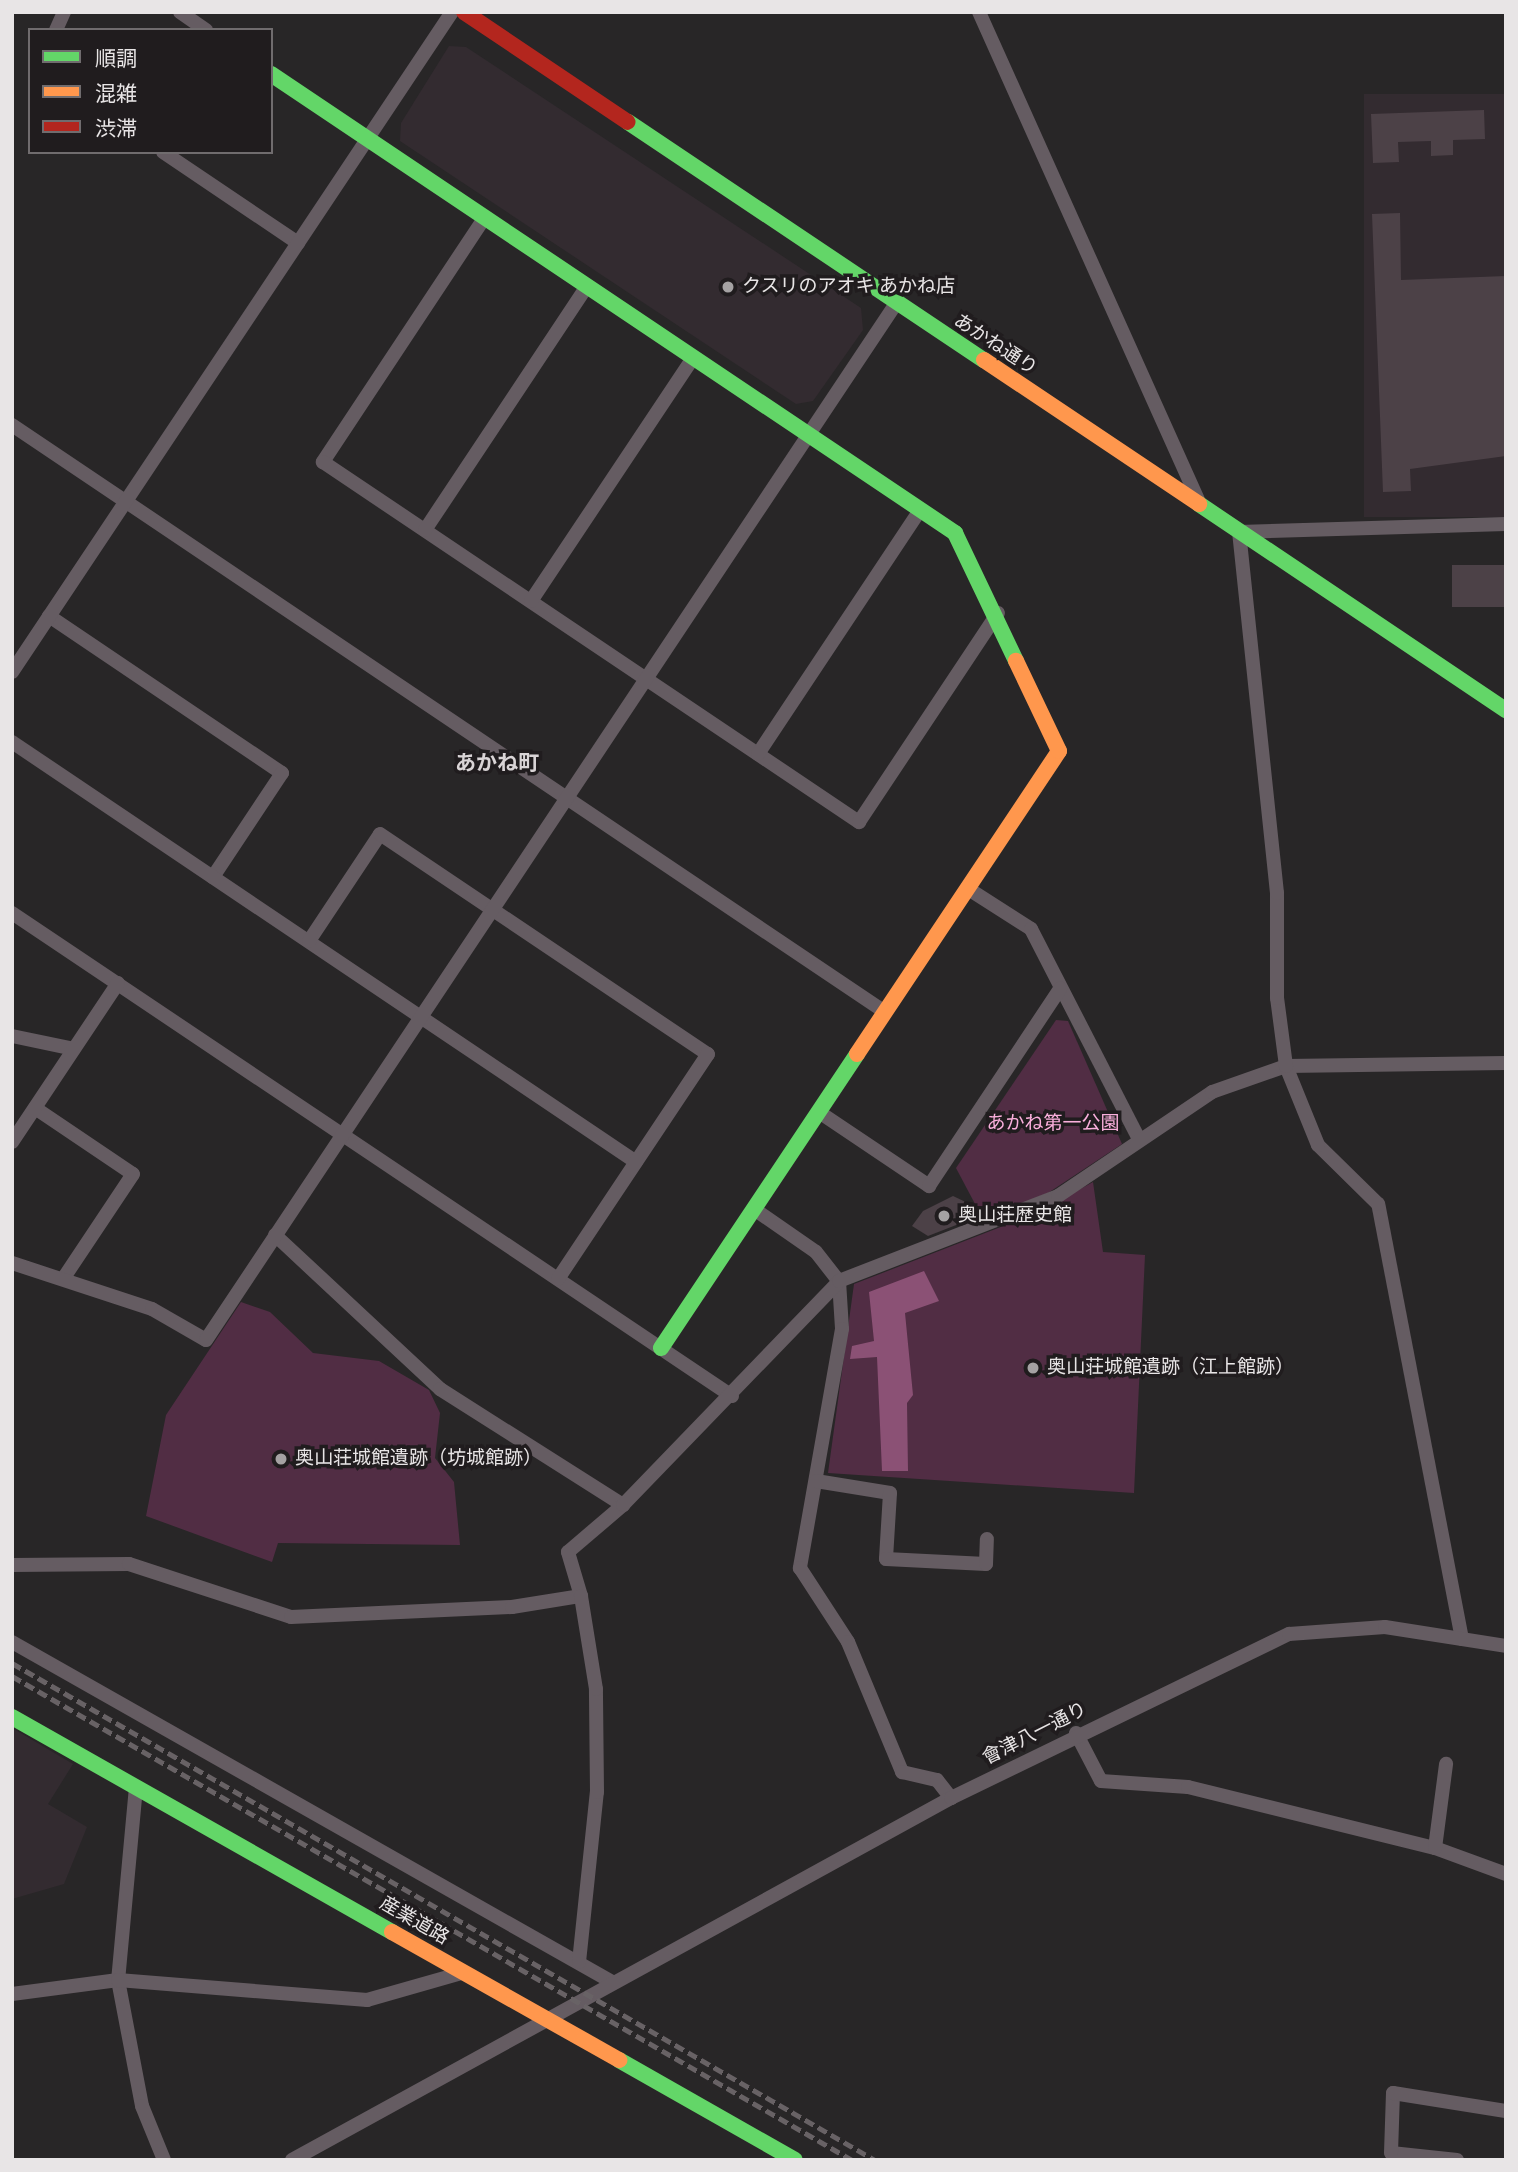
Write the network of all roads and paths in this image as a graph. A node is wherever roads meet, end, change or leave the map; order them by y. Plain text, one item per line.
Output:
1 (180, 12) edge
2 (452, 12) edge
3 (464, 12) edge
4 (979, 12) edge
5 (203, 28) edge
6 (273, 75) edge
7 (368, 138) junction
8 (166, 154) edge
9 (485, 217) junction
10 (298, 243) junction
11 (587, 286) junction
12 (895, 305) junction
13 (694, 357) junction
14 (12, 425) edge
15 (809, 435) junction
16 (126, 502) junction
17 (1200, 503) junction
18 (920, 510) junction
19 (1506, 524) edge
20 (425, 530) junction
21 (1239, 532) junction
22 (531, 601) junction
23 (998, 613) junction
24 (49, 617) junction
25 (12, 672) edge
26 (646, 679) junction
27 (1506, 710) edge
28 (12, 742) edge
29 (758, 754) junction
30 (567, 798) junction
31 (213, 877) junction
32 (967, 888) junction
33 (492, 910) junction
34 (12, 913) edge
35 (309, 941) junction
36 (118, 983) junction
37 (1060, 989) junction
38 (885, 1012) junction
39 (421, 1017) junction
40 (12, 1037) edge
41 (74, 1049) junction
42 (1506, 1063) edge
43 (1286, 1066) junction
44 (34, 1108) junction
45 (818, 1112) junction
46 (343, 1134) junction
47 (1139, 1139) junction
48 (12, 1142) edge
49 (636, 1161) junction
50 (754, 1209) junction
51 (275, 1235) junction
52 (12, 1263) edge
53 (62, 1279) junction
54 (558, 1279) junction
55 (839, 1281) junction
56 (661, 1348) junction
57 (732, 1396) junction
58 (816, 1481) junction
59 (623, 1505) junction
60 (987, 1539) dead end
61 (12, 1565) edge
62 (581, 1596) junction
63 (1462, 1639) junction
64 (12, 1642) edge
65 (1506, 1646) edge
66 (12, 1717) edge
67 (1076, 1733) junction
68 (1446, 1764) dead end
69 (136, 1787) junction
70 (951, 1798) junction
71 (1435, 1849) junction
72 (1506, 1874) edge
73 (579, 1962) junction
74 (462, 1973) junction
75 (118, 1980) junction
76 (612, 1982) junction
77 (12, 1994) edge
78 (549, 2021) junction
79 (1506, 2111) edge
80 (164, 2160) edge
81 (292, 2160) edge
82 (795, 2160) edge
83 (1457, 2160) edge

1 - 5 street
2 - 7 street
3 - 12 street, あかね通り
4 - 17 street
6 - 7 street
7 - 9 street
7 - 10 street
8 - 10 street
9 - 11 street
9 - 20 street
10 - 16 street
11 - 13 street
11 - 20 street
12 - 15 street
12 - 17 street, あかね通り
13 - 15 street
13 - 22 street
14 - 16 street
15 - 18 street
15 - 26 street
16 - 24 street
16 - 30 street
17 - 21 street, あかね通り
18 - 23 street
18 - 29 street
19 - 21 street
20 - 22 street
21 - 27 street, あかね通り
21 - 43 street
22 - 26 street
23 - 29 street
23 - 32 street
24 - 25 street
24 - 31 street
26 - 29 street
26 - 30 street
28 - 31 street
30 - 33 street
30 - 38 street
31 - 35 street
32 - 37 street
32 - 38 street
33 - 35 street
33 - 39 street
33 - 49 street
34 - 36 street
35 - 39 street
36 - 41 street
36 - 46 street
37 - 45 street
37 - 47 street
38 - 45 street
39 - 46 street
39 - 49 street
40 - 41 street
41 - 44 street
42 - 43 street
43 - 47 street
43 - 63 street
44 - 48 street
44 - 53 street
45 - 50 street
46 - 51 street
46 - 54 street
47 - 55 street
49 - 54 street
50 - 55 street
50 - 56 street
51 - 53 street
51 - 59 street
52 - 53 street
54 - 56 street
55 - 57 street
55 - 58 street
56 - 57 street
57 - 59 street
58 - 60 street
58 - 70 street
59 - 62 street
61 - 62 street
62 - 73 street
63 - 65 street, 會津八一通り
63 - 67 street, 會津八一通り
64 - 73 street
66 - 69 street, 産業道路
67 - 70 street, 會津八一通り
67 - 71 street
68 - 71 street
69 - 74 street, 産業道路
69 - 75 street
70 - 76 street, 會津八一通り
71 - 72 street
73 - 76 street
74 - 75 street
74 - 78 street, 産業道路
75 - 77 street
75 - 80 street
76 - 78 street, 會津八一通り
78 - 81 street, 會津八一通り
78 - 82 street, 産業道路
79 - 83 street

